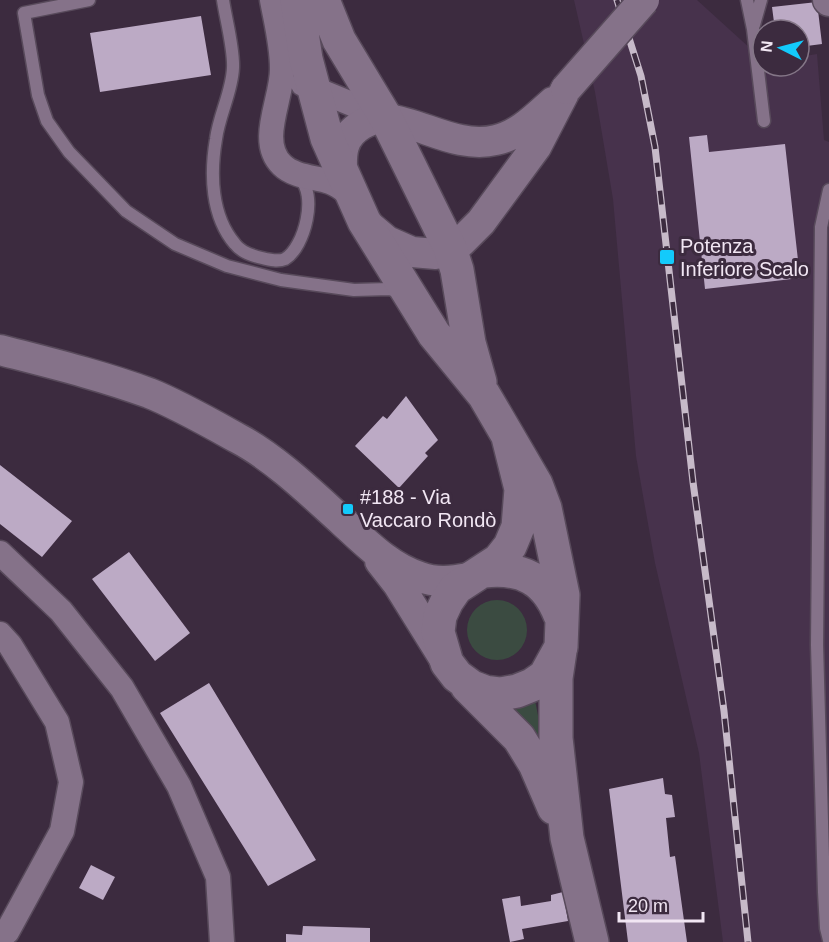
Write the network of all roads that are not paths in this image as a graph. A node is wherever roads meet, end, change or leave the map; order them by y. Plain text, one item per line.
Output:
1 (89, 0) edge
2 (223, 0) edge
3 (272, 0) edge
4 (297, 0) edge
5 (323, 0) edge
6 (644, 0) edge
7 (747, 0) edge
8 (761, 0) edge
9 (756, 18) edge
10 (751, 19) edge
11 (281, 54) junction
12 (759, 78) edge
13 (313, 88) junction
14 (566, 89) junction
15 (386, 118) junction
16 (764, 121) dead end
17 (291, 171) junction
18 (829, 190) edge
19 (353, 197) junction
20 (450, 248) junction
21 (418, 306) junction
22 (0, 350) edge
23 (484, 395) junction
24 (508, 437) junction
25 (367, 544) junction
26 (0, 553) edge
27 (477, 575) junction
28 (560, 615) junction
29 (0, 634) edge
30 (561, 647) junction
31 (452, 670) junction
32 (567, 838) junction
33 (9, 937) edge
34 (829, 940) edge
35 (222, 942) edge
36 (592, 942) edge

1 - 21 lane
2 - 17 lane
3 - 11 street
4 - 13 main road
5 - 15 main road
6 - 14 street, bridge
7 - 10 lane
8 - 9 lane
11 - 13 street
11 - 17 street
12 - 16 lane
13 - 15 street
13 - 19 main road
14 - 15 street
14 - 20 street
15 - 19 street
15 - 20 main road
17 - 19 street
18 - 34 lane
19 - 20 street
19 - 21 main road
20 - 23 main road
21 - 23 main road
22 - 25 street
23 - 24 main road
24 - 27 main road
24 - 28 main road
25 - 27 street
25 - 31 street
26 - 35 street
27 - 28 main road
27 - 31 main road
28 - 30 main road
29 - 33 street
30 - 31 main road
30 - 32 main road
31 - 32 main road
32 - 36 main road

